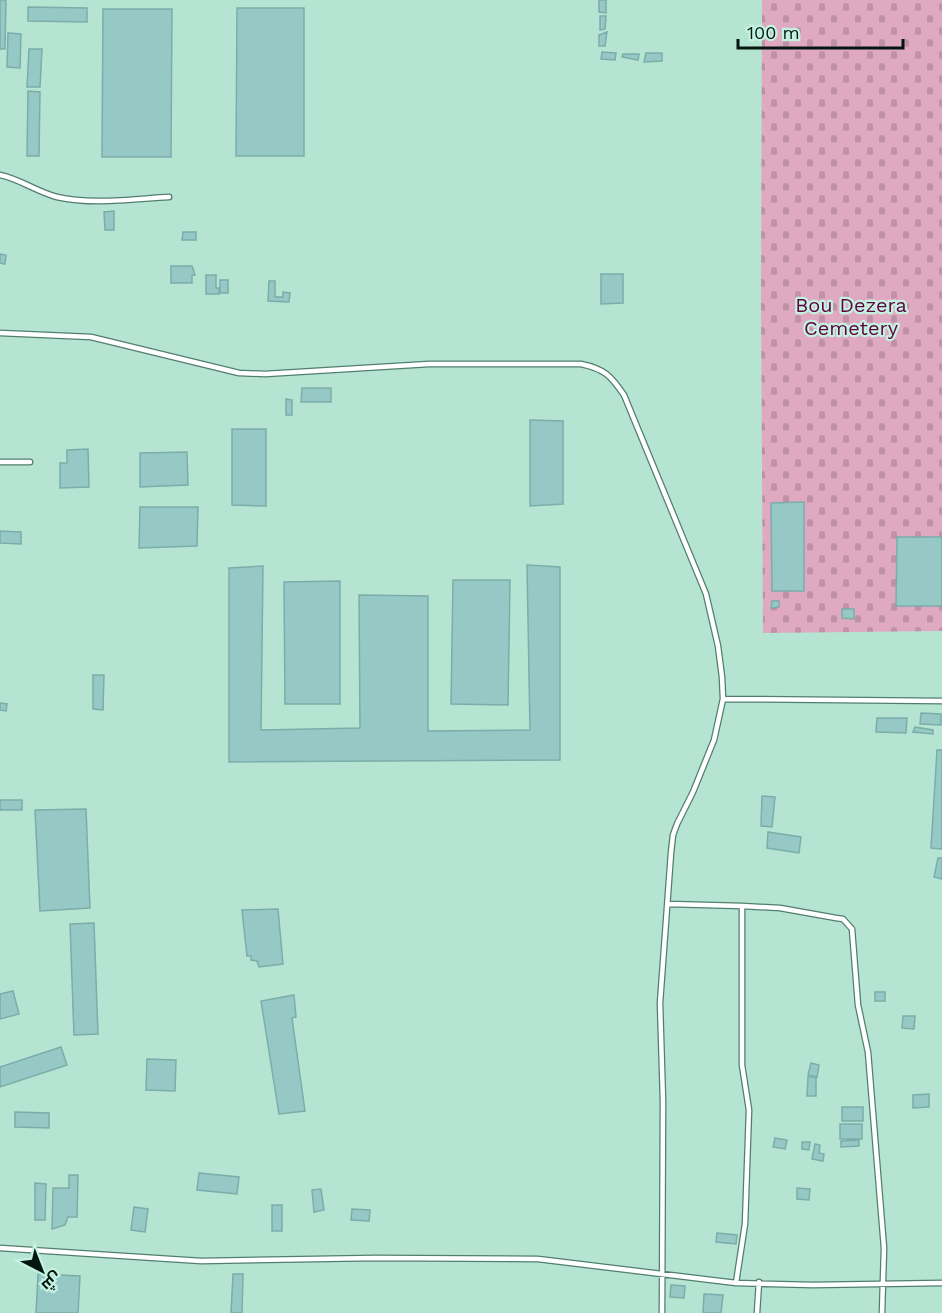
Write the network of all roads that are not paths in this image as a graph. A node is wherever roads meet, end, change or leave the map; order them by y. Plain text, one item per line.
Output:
1 (0, 175) edge
2 (169, 197) dead end
3 (0, 333) edge
4 (0, 462) edge
5 (30, 462) dead end
6 (723, 699) junction
7 (942, 701) edge
8 (669, 904) junction
9 (742, 906) junction
10 (0, 1248) edge
11 (663, 1274) junction
12 (759, 1282) junction
13 (882, 1282) junction
14 (736, 1283) junction
15 (942, 1283) edge
16 (662, 1313) edge
17 (757, 1313) edge
18 (882, 1313) edge

1 - 2 lane
3 - 6 lane
4 - 5 lane
6 - 7 lane
6 - 8 lane
8 - 9 lane
8 - 11 lane
9 - 13 lane
9 - 14 lane
10 - 11 lane
11 - 14 lane
11 - 16 lane
12 - 13 lane
12 - 14 lane
12 - 17 lane
13 - 15 lane
13 - 18 lane

